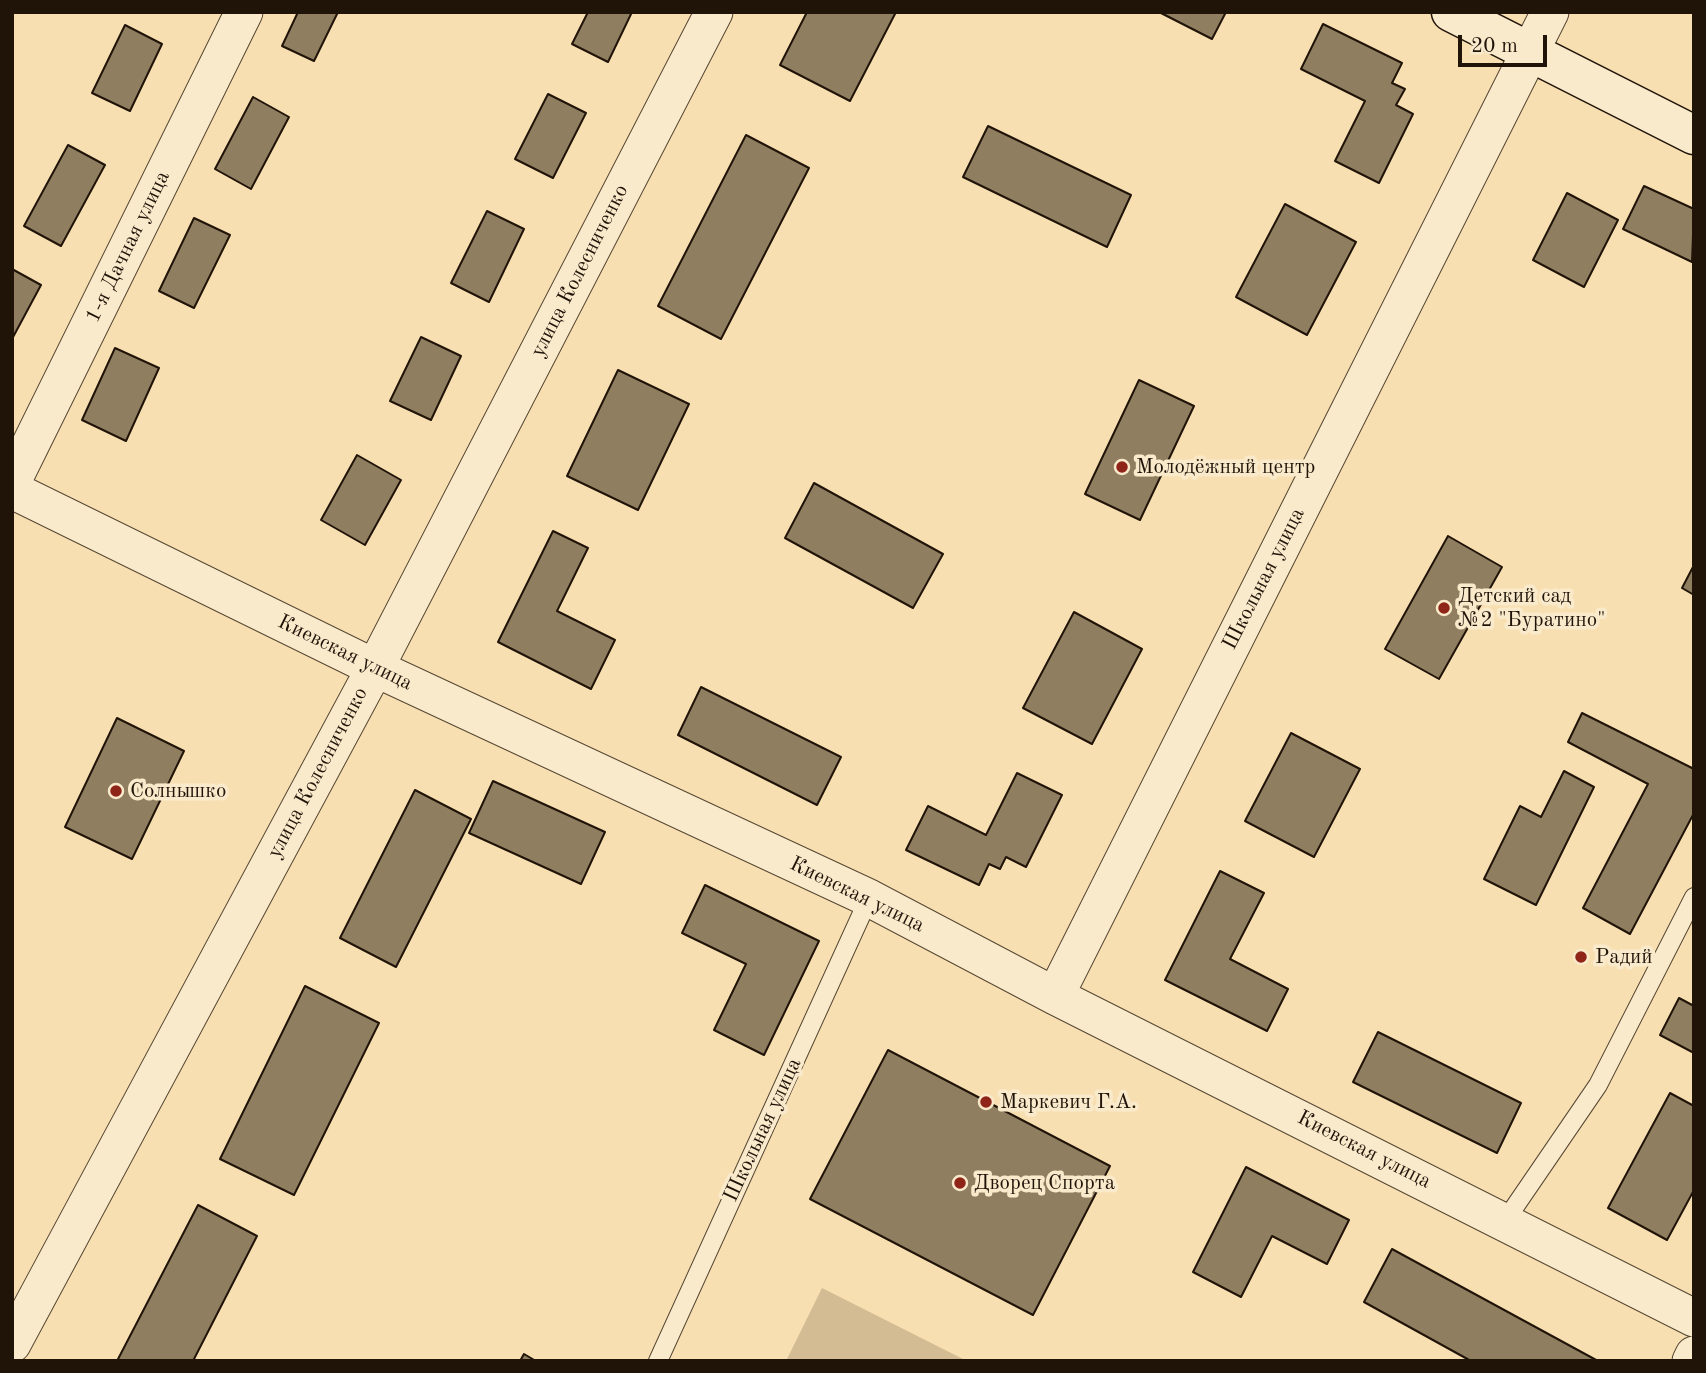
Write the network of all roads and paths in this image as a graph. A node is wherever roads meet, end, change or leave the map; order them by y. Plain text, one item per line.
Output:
1 (244, 12) edge
2 (714, 12) edge
3 (1451, 12) edge
4 (1550, 12) edge
5 (1529, 51) junction
6 (1694, 135) edge
7 (12, 482) edge
8 (12, 490) edge
9 (375, 668) junction
10 (1694, 897) edge
11 (869, 898) junction
12 (1055, 996) junction
13 (1505, 1221) junction
14 (1694, 1318) edge
15 (12, 1344) edge
16 (1694, 1354) edge
17 (658, 1361) edge
18 (1690, 1361) edge

1 - 7 street, 1-я Дачная улица
2 - 9 street, улица Колесниченко
3 - 5 street
4 - 5 street, Школьная улица
5 - 6 street
5 - 12 street, Школьная улица
8 - 9 street, Киевская улица
9 - 11 street, Киевская улица
9 - 15 street, улица Колесниченко
10 - 13 lane
11 - 12 street, Киевская улица
11 - 17 lane, Школьная улица
12 - 13 street, Киевская улица
13 - 14 street, Киевская улица
16 - 18 street

